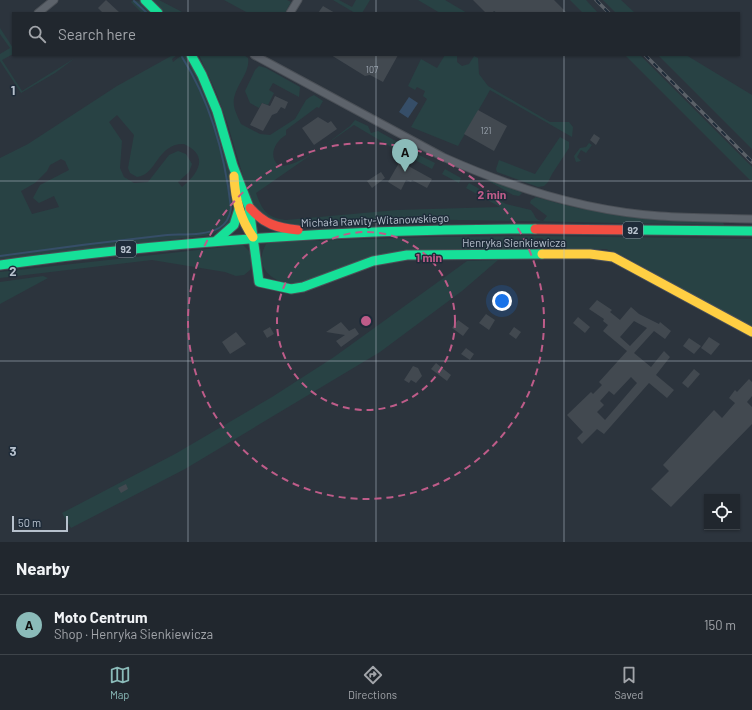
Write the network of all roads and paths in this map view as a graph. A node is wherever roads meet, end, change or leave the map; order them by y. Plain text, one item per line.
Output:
1 (54, 0) edge
2 (145, 0) edge
3 (298, 0) edge
4 (39, 12) edge
5 (157, 12) edge
6 (291, 12) edge
7 (192, 56) edge
8 (264, 57) edge
9 (233, 166) junction
10 (249, 207) junction
11 (239, 209) junction
12 (752, 219) edge
13 (752, 231) edge
14 (326, 233) junction
15 (253, 237) junction
16 (217, 240) junction
17 (0, 265) edge
18 (752, 332) edge

1 - 4 street
2 - 5 street
3 - 6 street
7 - 9 street, Henryka Sienkiewicza
8 - 12 street
9 - 10 street, Henryka Sienkiewicza
9 - 11 street, Henryka Sienkiewicza
10 - 14 street, Henryka Sienkiewicza
10 - 15 street, Henryka Sienkiewicza
11 - 15 street, Henryka Sienkiewicza
11 - 16 street
13 - 14 street, Michała Rawity-Witanowskiego / 92
14 - 15 street, Michała Rawity-Witanowskiego / 92
15 - 16 street, Michała Rawity-Witanowskiego / 92
15 - 18 street, Henryka Sienkiewicza
16 - 17 street, Michała Rawity-Witanowskiego / 92

